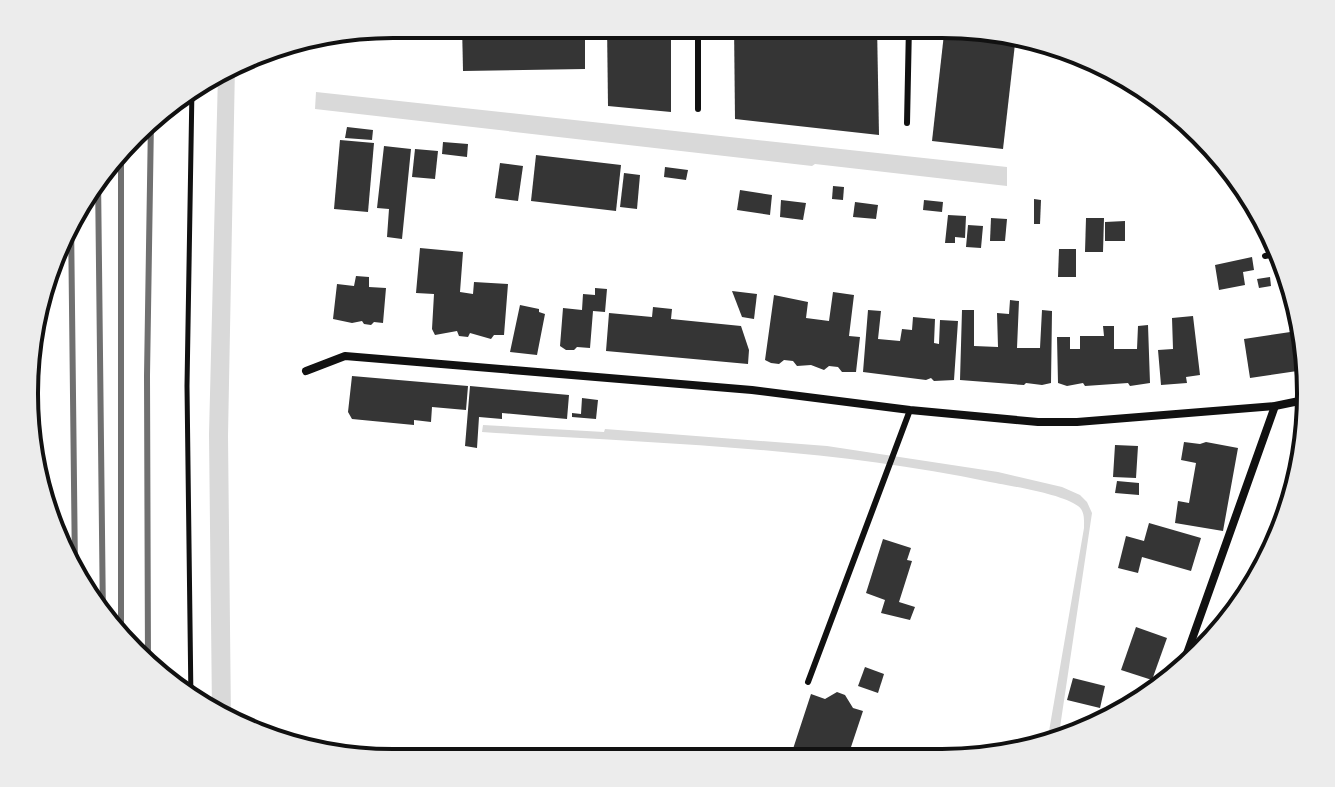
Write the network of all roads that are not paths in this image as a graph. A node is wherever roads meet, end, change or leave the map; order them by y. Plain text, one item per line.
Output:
1 (698, 38) edge
2 (909, 38) edge
3 (698, 109) dead end
4 (907, 123) dead end
5 (1269, 255) edge
6 (1265, 256) dead end
7 (306, 371) dead end
8 (1297, 402) edge
9 (1275, 406) junction
10 (910, 410) junction
11 (1188, 649) edge
12 (808, 682) dead end

1 - 3 lane
2 - 4 lane
5 - 6 lane
7 - 10 street
8 - 9 street
9 - 10 street
9 - 11 street
10 - 12 lane

